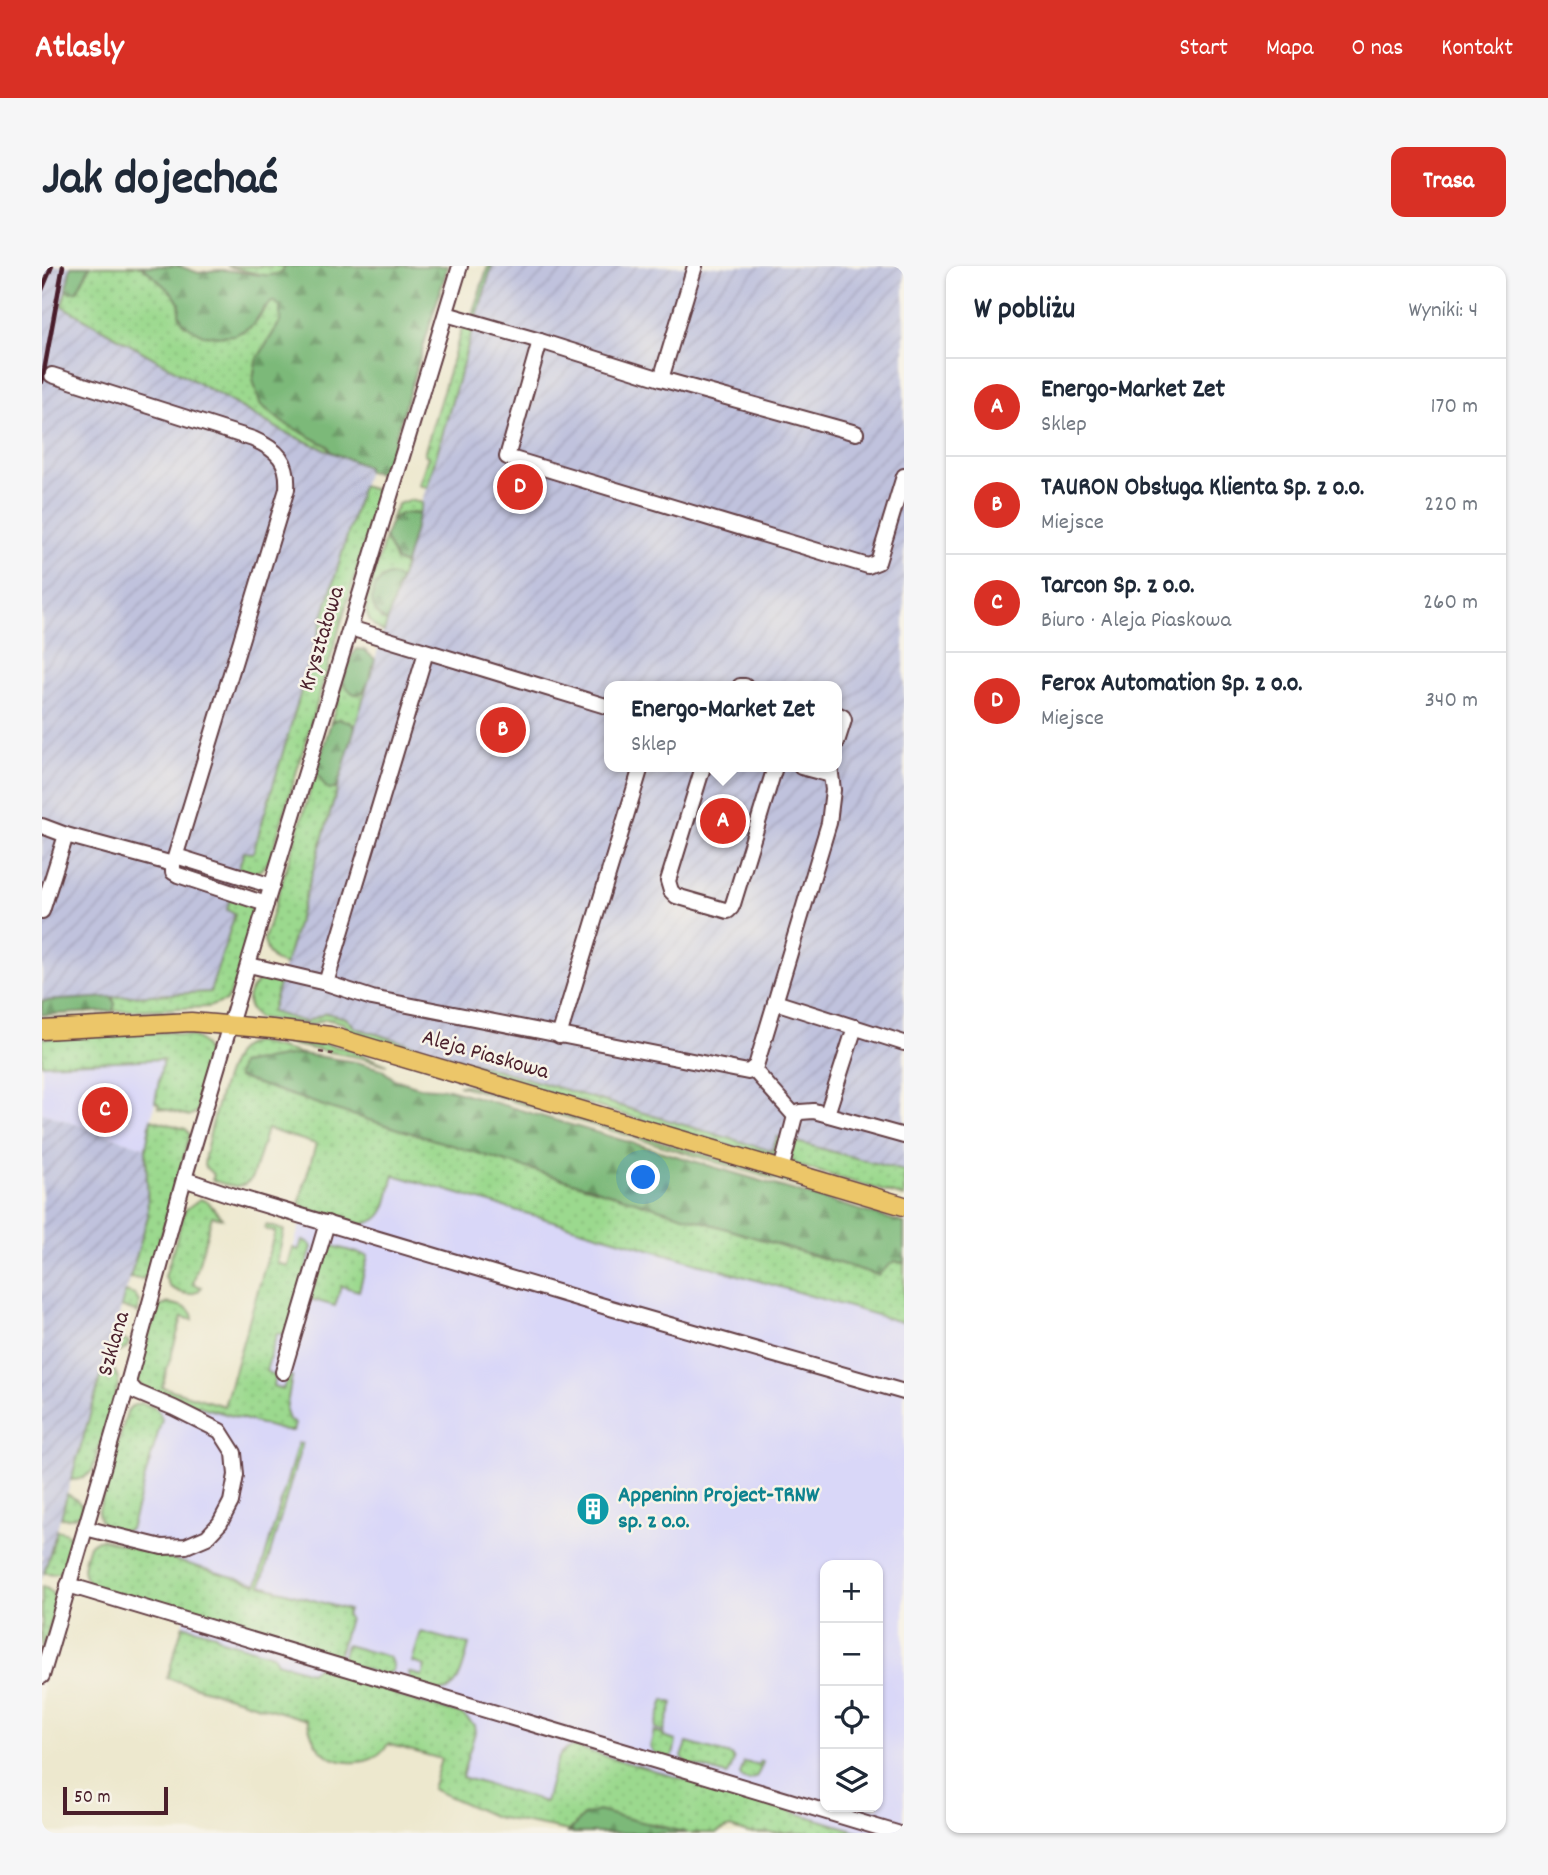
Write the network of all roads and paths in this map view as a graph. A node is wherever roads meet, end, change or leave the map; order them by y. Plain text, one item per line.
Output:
1 (460, 266) edge
2 (695, 266) edge
3 (446, 314) junction
4 (540, 341) junction
5 (52, 375) dead end
6 (661, 379) junction
7 (856, 433) dead end
8 (904, 476) edge
9 (350, 628) junction
10 (426, 652) junction
11 (604, 705) edge
12 (639, 772) edge
13 (701, 772) edge
14 (773, 772) edge
15 (830, 772) edge
16 (42, 826) edge
17 (66, 835) junction
18 (174, 860) junction
19 (272, 886) junction
20 (266, 904) junction
21 (42, 911) edge
22 (249, 965) junction
23 (326, 983) junction
24 (775, 1002) junction
25 (229, 1024) junction
26 (855, 1027) junction
27 (42, 1030) edge
28 (559, 1036) junction
29 (904, 1043) edge
30 (753, 1069) junction
31 (827, 1114) junction
32 (794, 1116) junction
33 (904, 1136) edge
34 (781, 1170) junction
35 (184, 1179) junction
36 (904, 1206) edge
37 (327, 1223) junction
38 (283, 1372) dead end
39 (128, 1383) junction
40 (904, 1392) edge
41 (85, 1528) junction
42 (68, 1585) junction
43 (42, 1676) edge
44 (897, 1833) edge

1 - 3 street, Kryształowa
2 - 6 street
3 - 4 street
3 - 9 street, Kryształowa
4 - 6 street
4 - 8 street
5 - 18 street
6 - 7 street
9 - 10 street
9 - 19 street, Kryształowa
10 - 11 street
10 - 23 street
12 - 28 street
13 - 14 street
15 - 24 street
16 - 17 street
17 - 18 street
17 - 21 street
18 - 19 street
18 - 20 street
19 - 20 street, Kryształowa
20 - 22 street, Kryształowa
22 - 23 street
22 - 25 street, Kryształowa
23 - 28 street
24 - 26 street
24 - 30 street
25 - 27 main road, Aleja Piaskowa
25 - 34 main road, Aleja Piaskowa
25 - 35 street, Szklana
26 - 29 street
26 - 31 street
28 - 30 street
30 - 32 street
31 - 32 street
31 - 33 street
32 - 34 street
34 - 36 main road, Aleja Piaskowa
35 - 37 street
35 - 39 street, Szklana
37 - 38 street
37 - 40 street
39 - 41 street, Szklana
39 - 41 street
41 - 42 street, Szklana
42 - 43 street, Szklana
42 - 44 street

